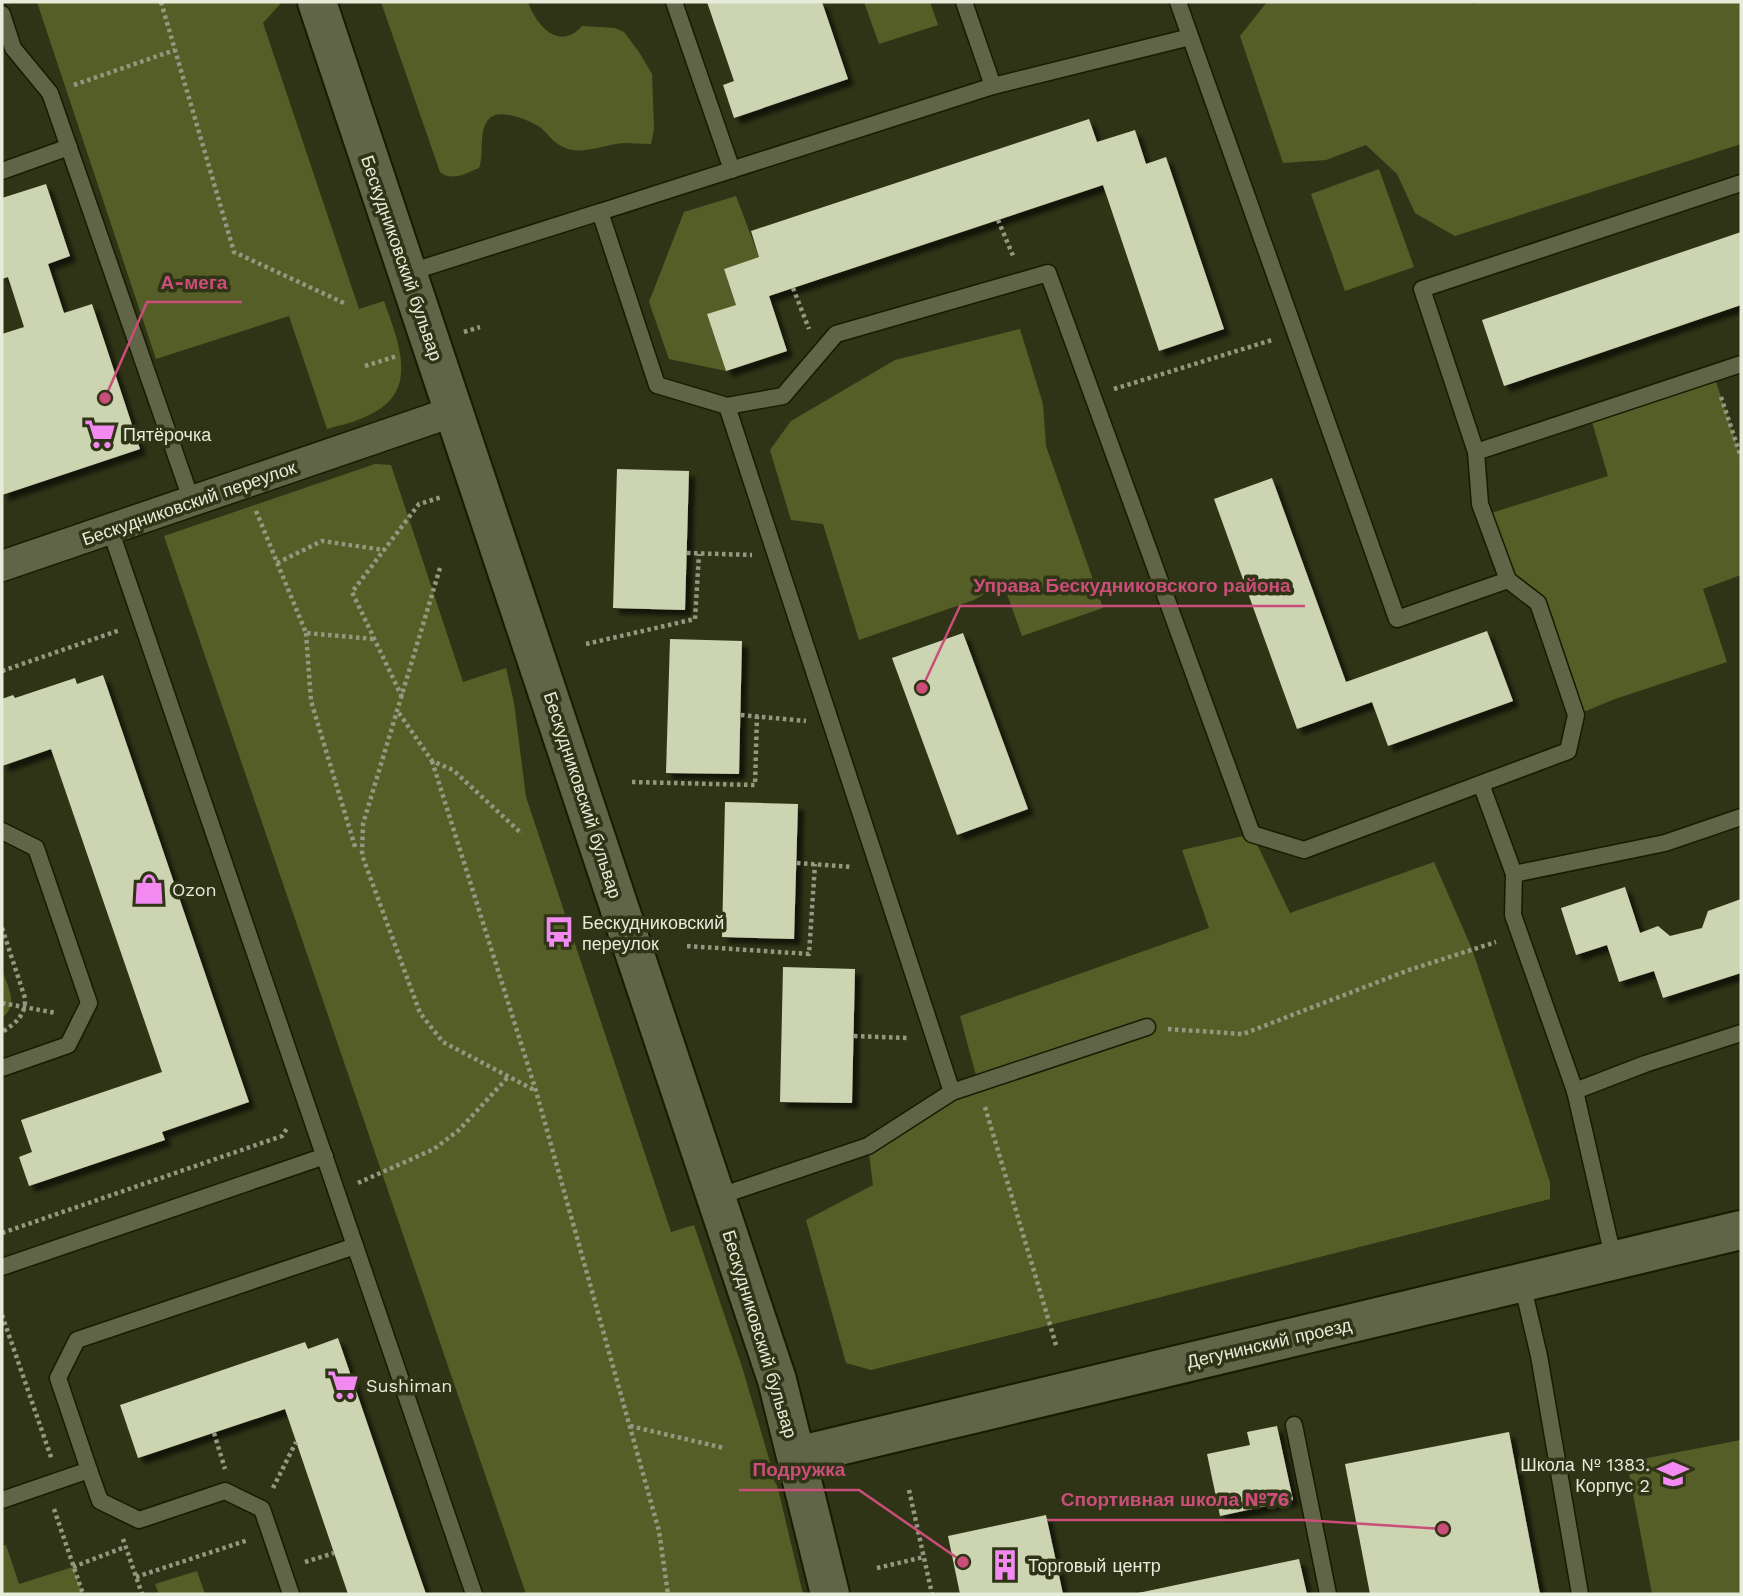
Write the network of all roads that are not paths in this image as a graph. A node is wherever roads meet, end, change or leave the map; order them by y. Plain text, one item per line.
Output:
1 (317, 2) edge
2 (674, 2) edge
3 (964, 2) edge
4 (1178, 2) edge
5 (2, 14) edge
6 (1190, 37) junction
7 (7, 49) edge
8 (993, 86) junction
9 (69, 147) junction
10 (732, 170) junction
11 (2, 171) edge
12 (1741, 183) edge
13 (600, 212) junction
14 (407, 273) junction
15 (1741, 364) edge
16 (727, 406) junction
17 (455, 411) junction
18 (1476, 452) junction
19 (192, 502) junction
20 (110, 529) junction
21 (2, 566) edge
22 (1508, 580) junction
23 (1481, 784) junction
24 (1741, 817) edge
25 (2, 831) edge
26 (1514, 874) junction
27 (1146, 1027) road end
28 (1741, 1033) edge
29 (2, 1068) edge
30 (1575, 1091) junction
31 (952, 1092) junction
32 (326, 1156) junction
33 (717, 1197) junction
34 (1741, 1230) edge
35 (355, 1246) junction
36 (1614, 1261) junction
37 (2, 1267) edge
38 (1522, 1283) junction
39 (1294, 1425) dead end
40 (797, 1456) junction
41 (89, 1470) junction
42 (3, 1494) edge
43 (291, 1594) edge
44 (474, 1594) edge
45 (830, 1594) edge
46 (1328, 1594) edge
47 (1580, 1594) edge

1 - 14 street, Бескудниковский бульвар
2 - 10 lane
3 - 8 lane
4 - 6 lane
5 - 7 lane
6 - 8 lane
6 - 22 lane
7 - 9 lane
8 - 10 lane
9 - 11 lane
9 - 19 lane
10 - 13 lane
12 - 18 lane
13 - 14 lane
13 - 16 lane
14 - 17 street, Бескудниковский бульвар
15 - 18 lane
16 - 23 lane
16 - 31 lane
17 - 19 street, Бескудниковский переулок
17 - 33 street, Бескудниковский бульвар
18 - 22 lane
19 - 20 street, Бескудниковский переулок
20 - 21 street, Бескудниковский переулок
20 - 32 lane
22 - 23 lane
23 - 26 lane
24 - 26 lane
25 - 29 lane
26 - 30 lane
27 - 31 lane
28 - 30 lane
30 - 36 lane
31 - 33 lane
32 - 35 lane
32 - 37 lane
33 - 40 street, Бескудниковский бульвар
34 - 36 street, Дегунинский проезд
35 - 41 lane
35 - 44 lane
36 - 38 street, Дегунинский проезд
38 - 40 street, Дегунинский проезд
38 - 47 lane
39 - 46 lane
40 - 45 street, Бескудниковский бульвар
41 - 42 lane
41 - 43 lane

